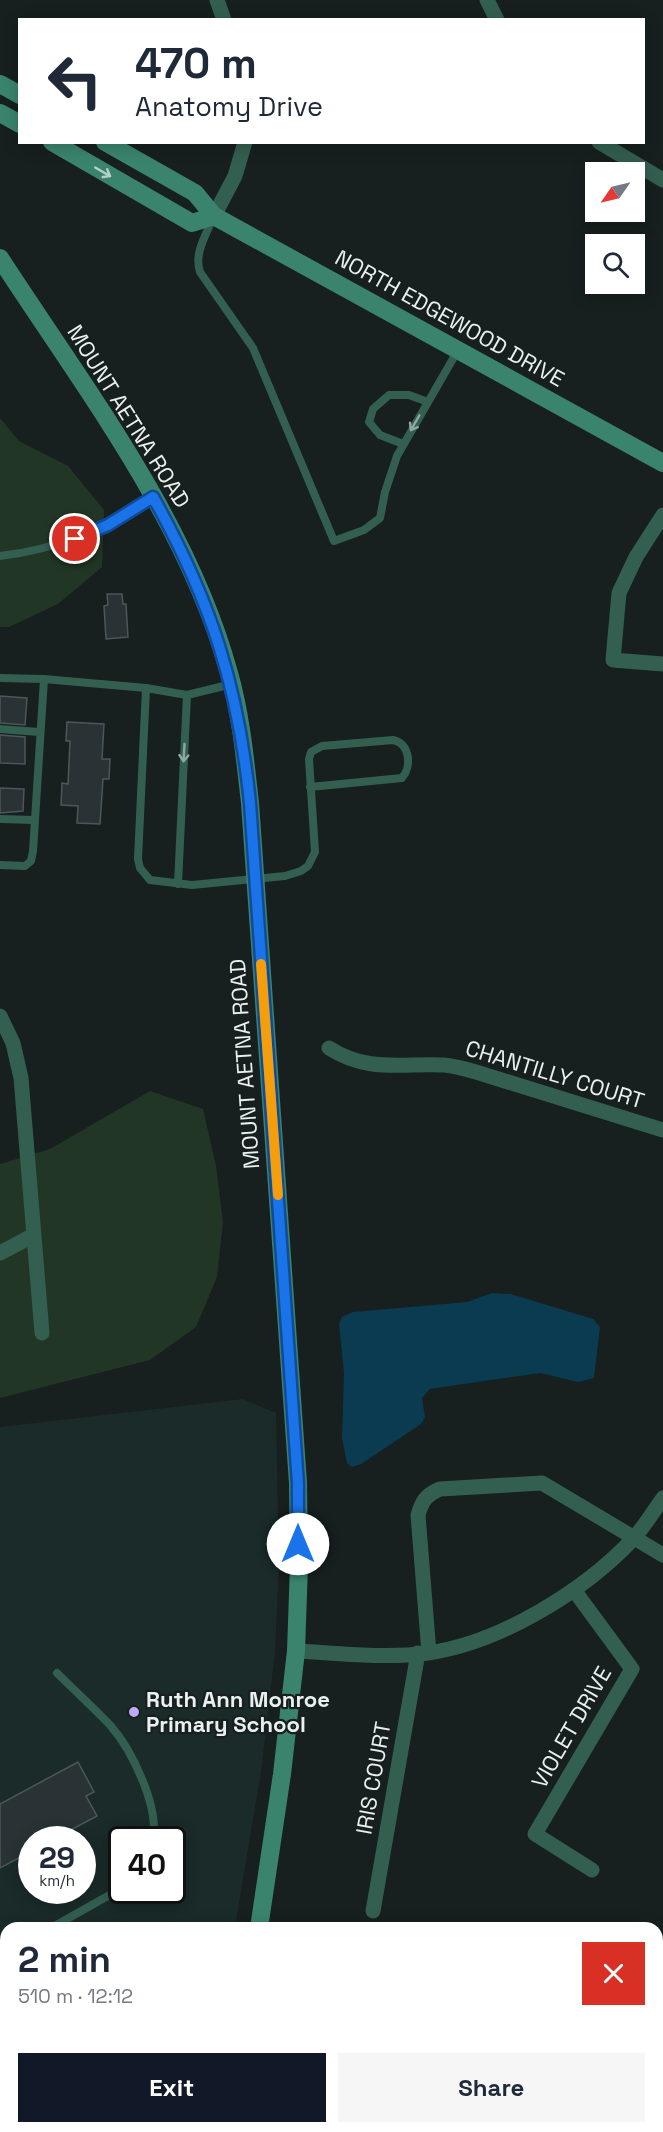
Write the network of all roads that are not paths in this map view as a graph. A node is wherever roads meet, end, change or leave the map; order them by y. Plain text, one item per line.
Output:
1 (217, 0) edge
2 (487, 0) edge
3 (223, 18) edge
4 (496, 18) edge
5 (0, 84) edge
6 (18, 94) edge
7 (0, 112) edge
8 (18, 123) edge
9 (55, 144) edge
10 (109, 144) edge
11 (244, 144) edge
12 (603, 144) edge
13 (663, 180) edge
14 (214, 216) junction
15 (0, 258) edge
16 (458, 350) junction
17 (428, 402) junction
18 (403, 444) junction
19 (663, 464) edge
20 (153, 497) junction
21 (663, 515) edge
22 (0, 556) edge
23 (663, 664) edge
24 (0, 678) edge
25 (44, 679) junction
26 (232, 684) junction
27 (146, 688) junction
28 (187, 694) junction
29 (0, 729) edge
30 (39, 732) junction
31 (310, 787) junction
32 (0, 819) edge
33 (34, 820) junction
34 (0, 866) edge
35 (255, 878) junction
36 (178, 884) junction
37 (0, 1016) edge
38 (329, 1048) dead end
39 (663, 1130) edge
40 (34, 1235) junction
41 (0, 1253) edge
42 (42, 1333) dead end
43 (663, 1498) edge
44 (634, 1538) junction
45 (663, 1555) edge
46 (574, 1590) junction
47 (296, 1651) junction
48 (423, 1653) junction
49 (57, 1673) dead end
50 (155, 1826) edge
51 (592, 1870) dead end
52 (108, 1896) edge
53 (373, 1911) dead end
54 (62, 1922) edge
55 (260, 1922) edge

1 - 3 street
2 - 4 street
5 - 6 street
7 - 8 street
9 -> 14 street
10 - 14 street, NORTH EDGEWOOD DRIVE
11 - 14 street
12 - 13 street
14 - 16 street, NORTH EDGEWOOD DRIVE
14 - 18 lane
15 - 20 street, MOUNT AETNA ROAD
16 - 17 lane
16 - 19 street, NORTH EDGEWOOD DRIVE
17 -> 18 lane
17 - 18 lane
20 - 22 lane
20 - 26 street, MOUNT AETNA ROAD
21 - 23 street
24 - 25 lane
25 - 27 lane
25 - 30 lane
26 - 28 lane
26 - 35 street, MOUNT AETNA ROAD
27 - 28 lane
27 - 36 lane
28 -> 36 lane
29 - 30 lane
30 - 33 lane
31 - 31 lane
31 - 35 lane
32 - 33 lane
33 - 34 lane
35 - 36 lane
35 - 47 street, MOUNT AETNA ROAD
37 - 40 street
38 - 39 street, CHANTILLY COURT
40 - 41 street
40 - 42 street
43 - 44 street
44 - 45 street
44 - 46 street
44 - 48 street, IRIS COURT
46 - 48 street
46 - 51 street, VIOLET DRIVE
47 - 48 street
47 - 55 street, MOUNT AETNA ROAD
48 - 53 street, IRIS COURT
49 - 50 lane
52 - 54 lane

